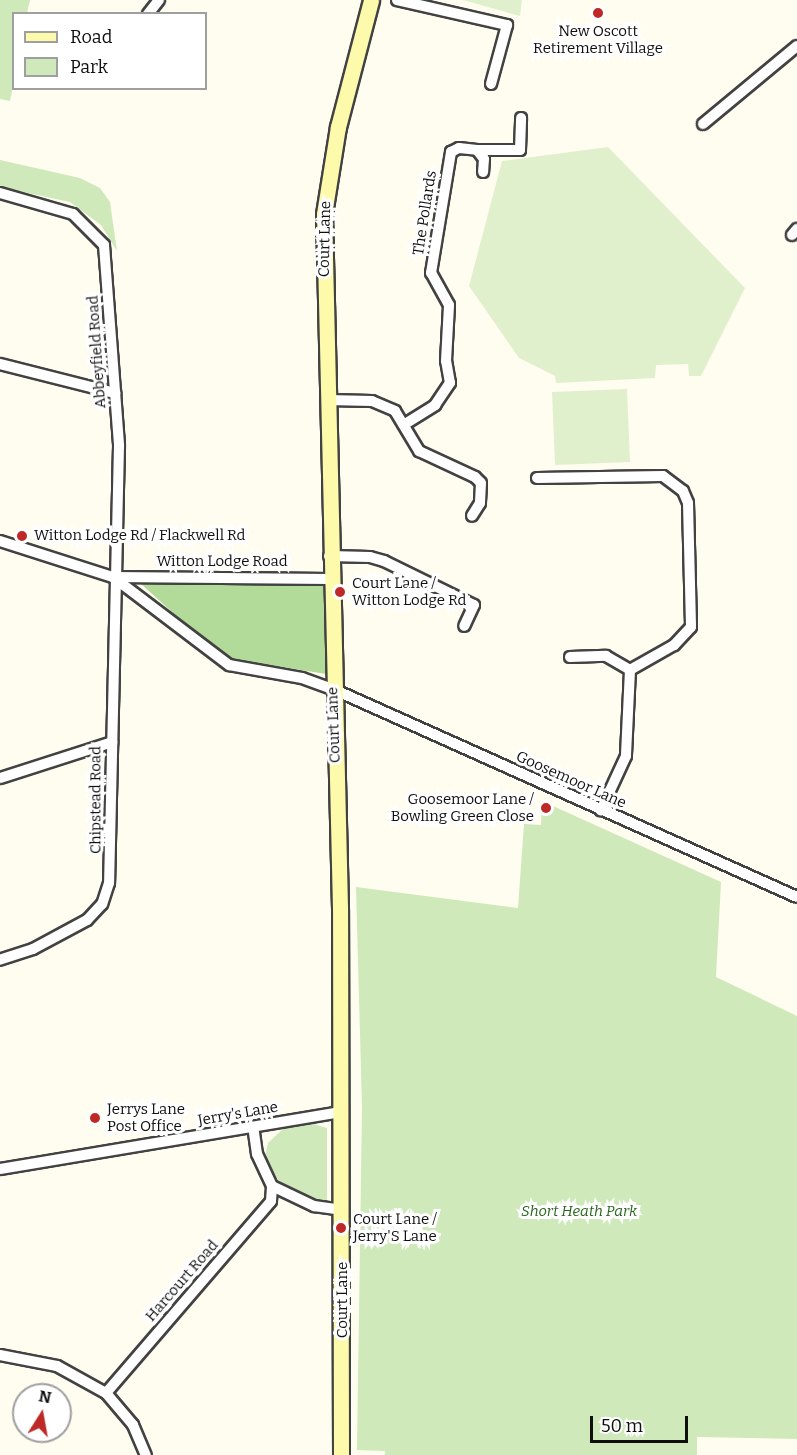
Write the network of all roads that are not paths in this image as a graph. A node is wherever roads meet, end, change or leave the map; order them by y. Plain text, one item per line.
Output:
1 (159, 0) edge
2 (371, 0) edge
3 (398, 0) edge
4 (150, 12) edge
5 (797, 46) edge
6 (491, 84) dead end
7 (521, 118) dead end
8 (703, 124) dead end
9 (477, 150) junction
10 (483, 172) dead end
11 (0, 193) edge
12 (0, 364) edge
13 (114, 393) junction
14 (327, 400) junction
15 (405, 424) junction
16 (537, 478) dead end
17 (472, 516) dead end
18 (0, 541) edge
19 (329, 556) junction
20 (113, 576) junction
21 (330, 579) junction
22 (465, 626) dead end
23 (570, 657) dead end
24 (630, 670) junction
25 (333, 689) junction
26 (112, 742) junction
27 (0, 778) edge
28 (601, 810) junction
29 (797, 897) edge
30 (0, 960) edge
31 (340, 1112) junction
32 (253, 1127) junction
33 (0, 1169) edge
34 (272, 1186) junction
35 (343, 1210) junction
36 (0, 1355) edge
37 (106, 1393) junction
38 (146, 1455) edge
39 (341, 1455) edge

1 - 4 street
2 - 14 street, Court Lane
3 - 6 street
5 - 8 street
7 - 9 street, The Pollards
9 - 10 street
9 - 15 street, The Pollards
11 - 13 street, Abbeyfield Road
12 - 13 street
13 - 20 street, Abbeyfield Road
14 - 15 street
14 - 19 street, Court Lane
15 - 17 street
16 - 24 street
18 - 20 street, Witton Lodge Road
19 - 21 street, Court Lane
19 - 22 street
20 - 21 street, Witton Lodge Road
20 - 25 street, Witton Lodge Road
20 - 26 street, Chipstead Road
21 - 25 street, Court Lane
23 - 24 street
24 - 28 street
25 - 28 street, Goosemoor Lane
25 - 31 street, Court Lane
26 - 27 street
26 - 30 street, Chipstead Road
28 - 29 street, Goosemoor Lane
31 - 32 street, Jerry's Lane
31 - 35 street, Court Lane
32 - 33 street, Jerry's Lane
32 - 34 street
34 - 35 street
34 - 37 street, Harcourt Road
35 - 39 street, Court Lane
36 - 37 street
37 - 38 street

